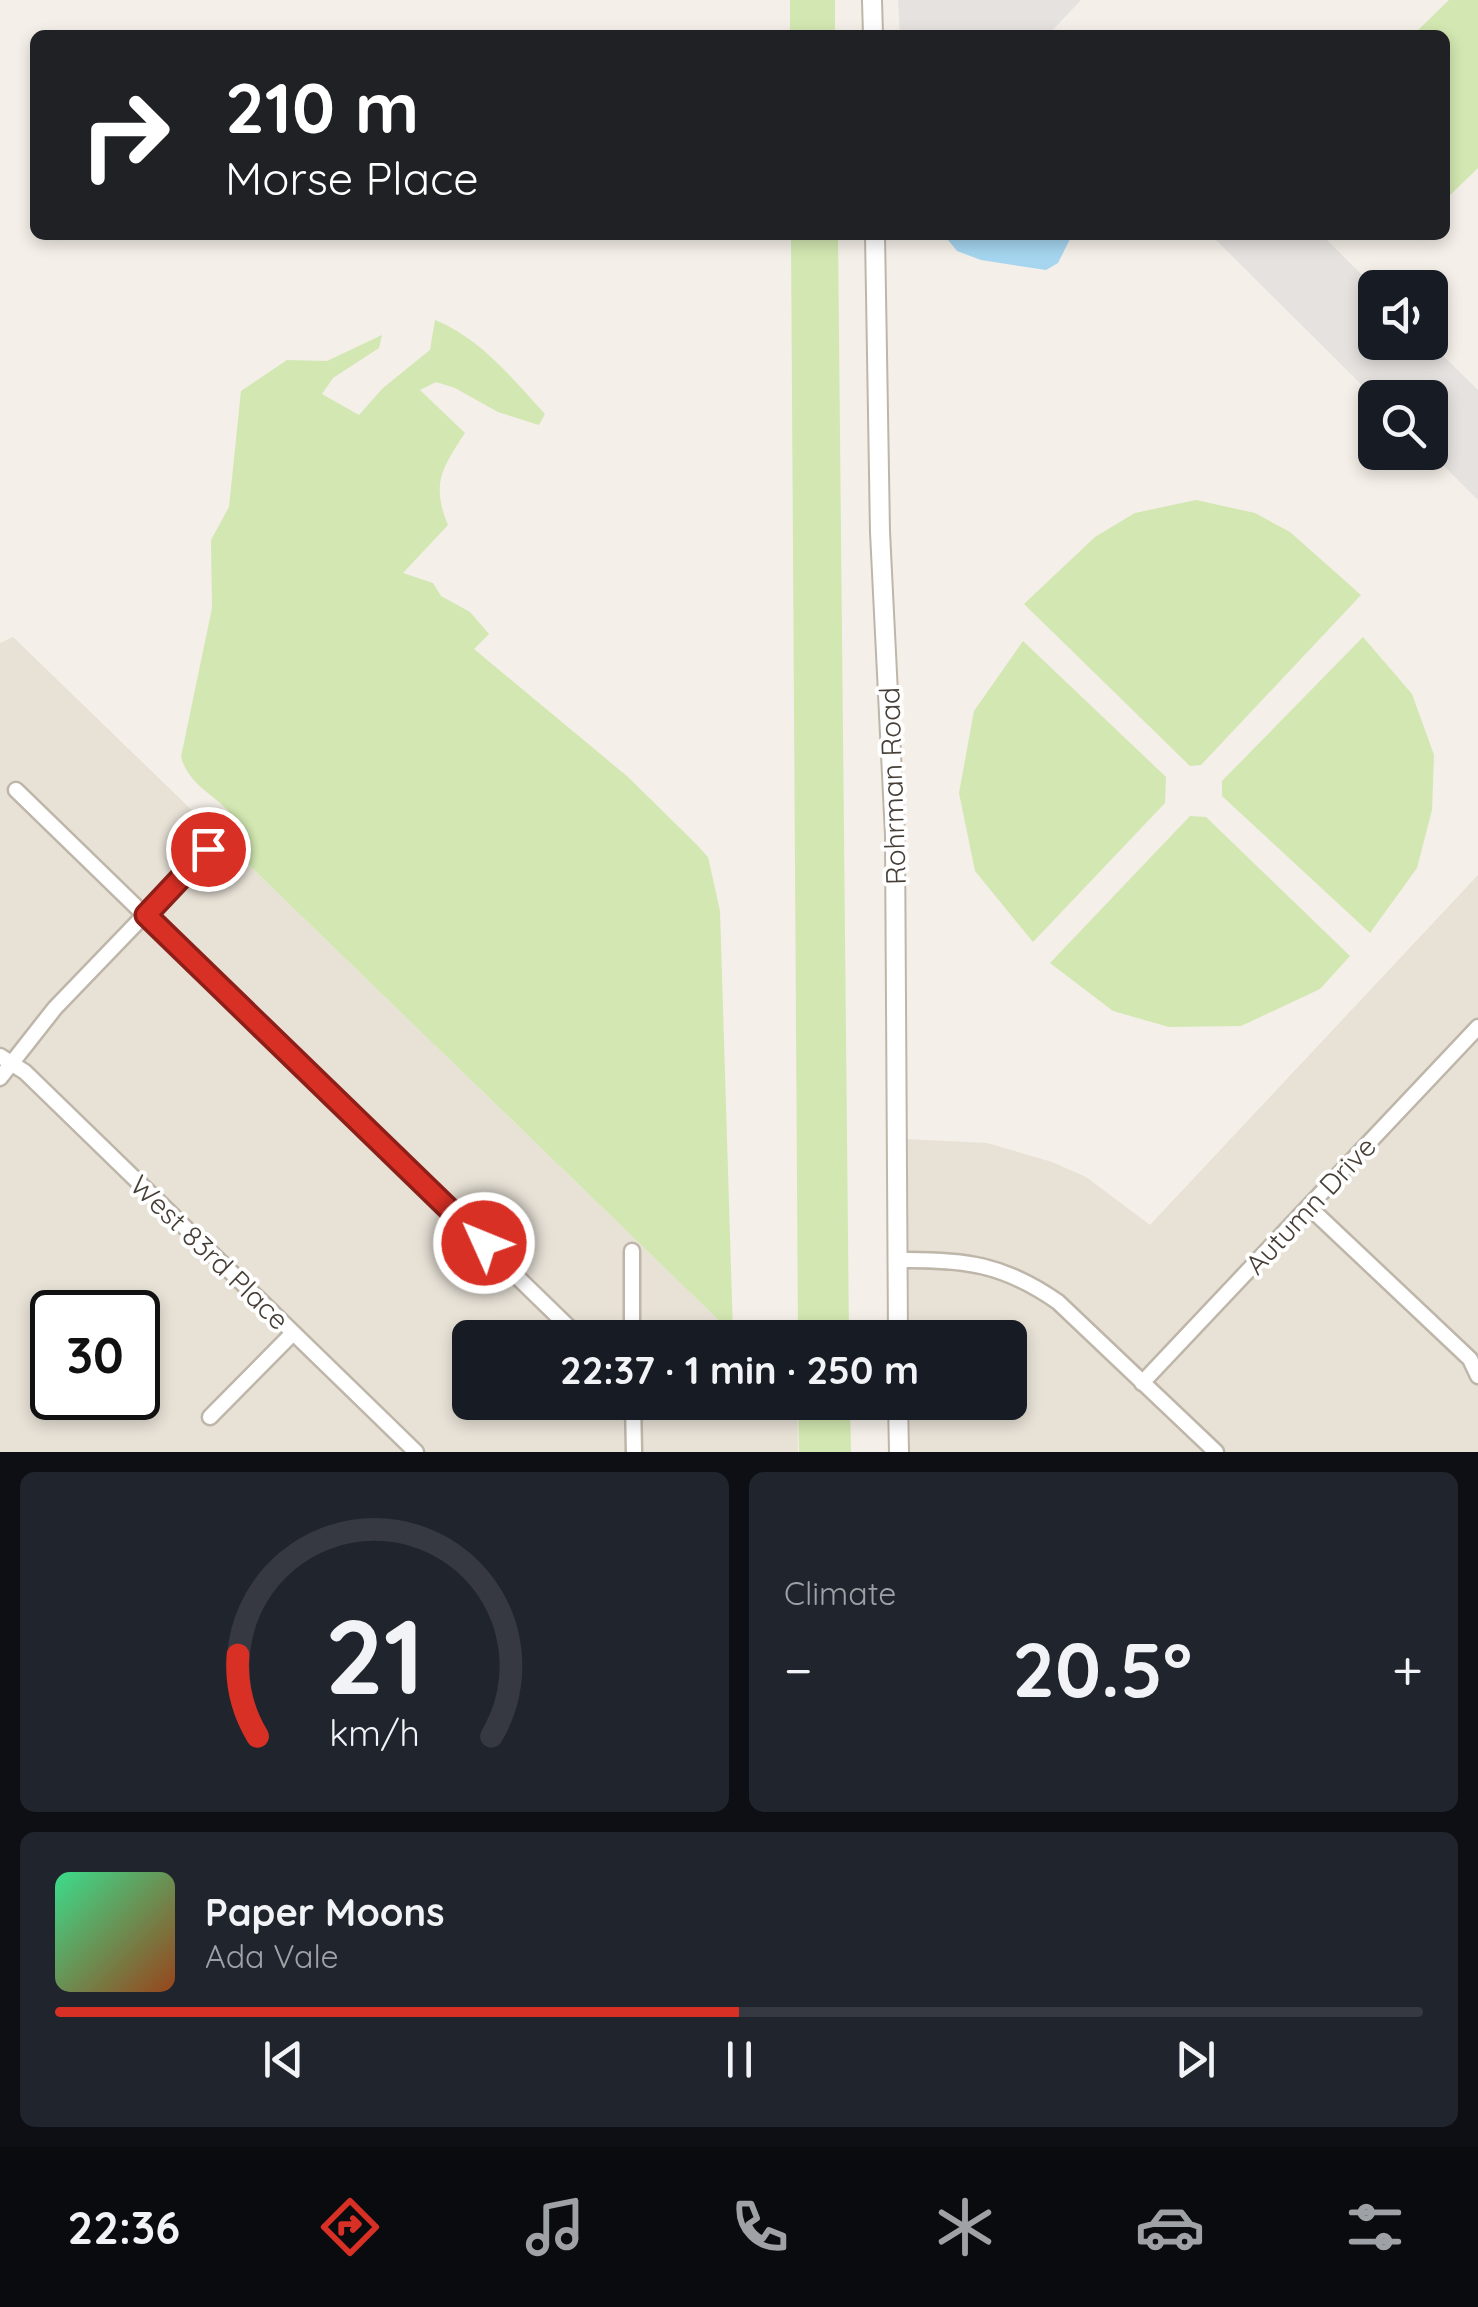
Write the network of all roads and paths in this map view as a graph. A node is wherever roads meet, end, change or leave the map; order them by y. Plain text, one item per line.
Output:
1 (872, 0) edge
2 (873, 30) edge
3 (876, 240) edge
4 (16, 790) dead end
5 (208, 849) dead end
6 (146, 915) junction
7 (1478, 1027) edge
8 (6, 1059) edge
9 (0, 1078) edge
10 (1308, 1207) junction
11 (632, 1251) dead end
12 (898, 1260) junction
13 (562, 1320) edge
14 (632, 1320) edge
15 (898, 1320) edge
16 (293, 1332) junction
17 (1478, 1376) edge
18 (1142, 1383) junction
19 (210, 1417) dead end
20 (633, 1420) edge
21 (898, 1420) edge
22 (416, 1452) edge
23 (634, 1452) edge
24 (898, 1452) edge
25 (1216, 1452) edge

1 - 2 street
3 - 12 street, Rohrman Road
4 - 6 street
5 - 6 street
6 - 8 street
6 - 13 street
7 - 10 street, Autumn Drive
8 - 9 street
8 - 16 street, West 83rd Place
10 - 17 street
10 - 18 street, Autumn Drive
11 - 14 street
12 - 15 street, Rohrman Road
12 - 18 street
16 - 19 street
16 - 22 street, West 83rd Place
18 - 25 street
20 - 23 street
21 - 24 street

